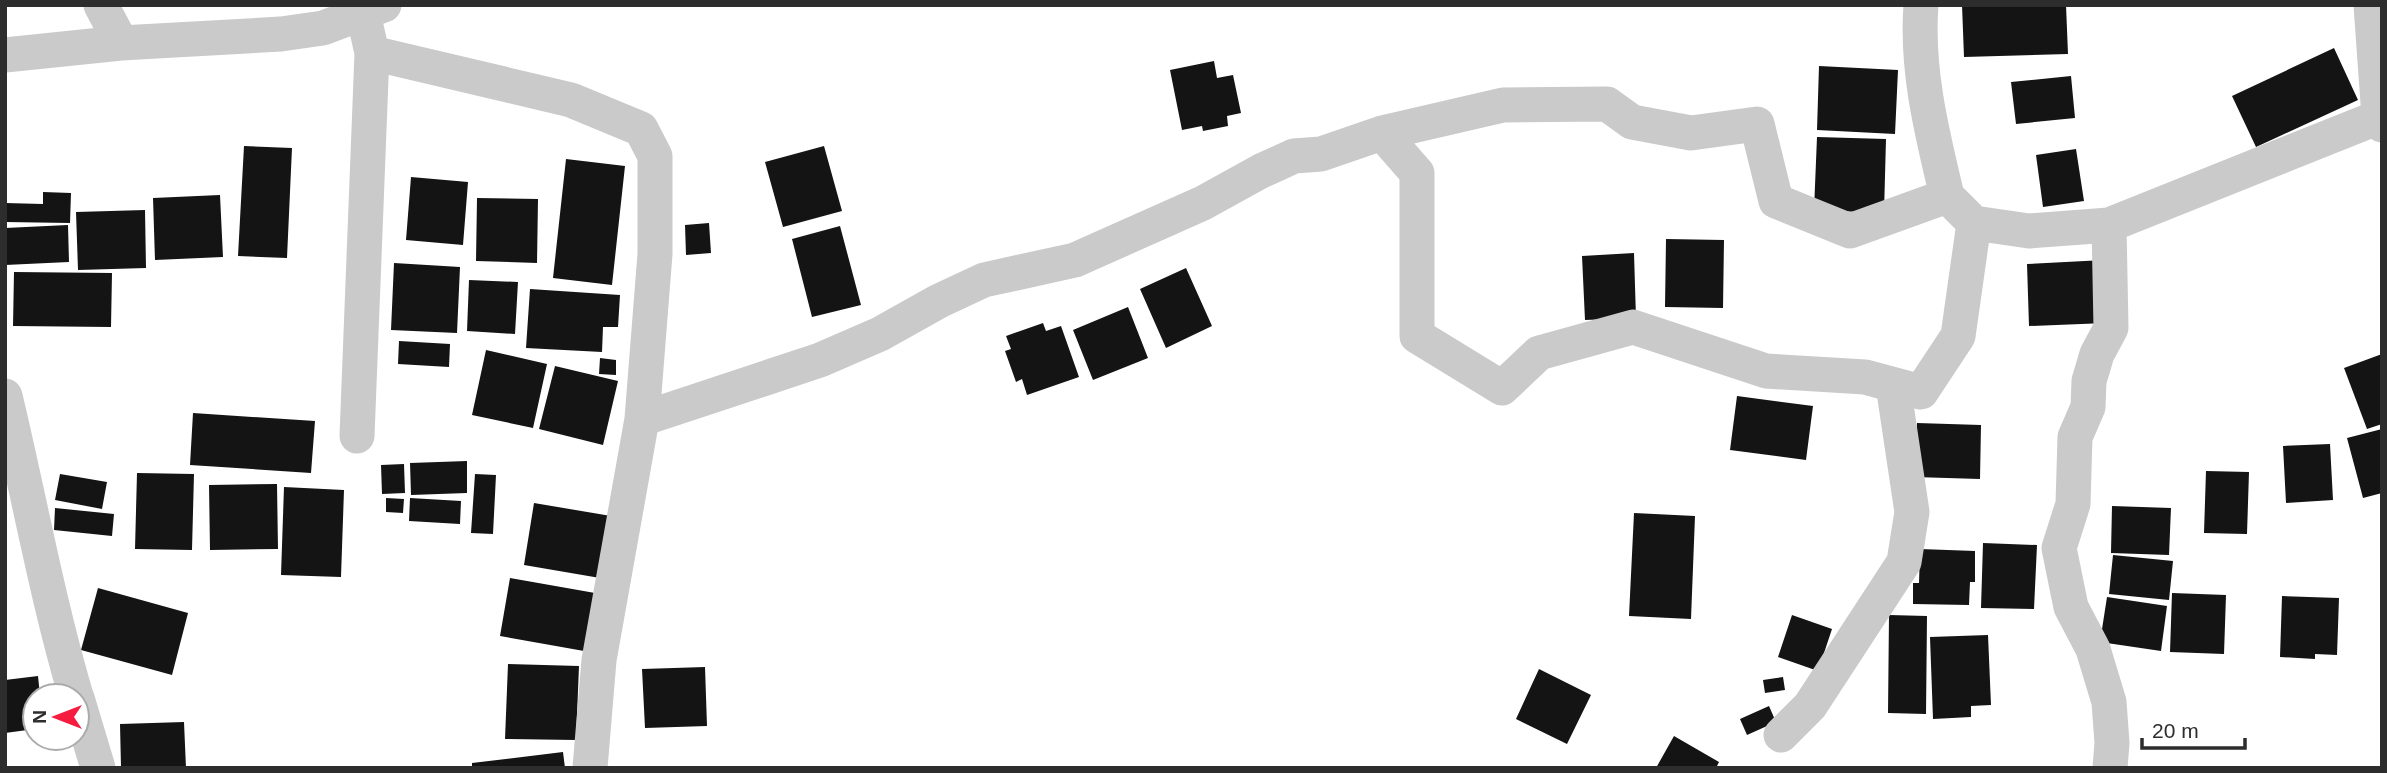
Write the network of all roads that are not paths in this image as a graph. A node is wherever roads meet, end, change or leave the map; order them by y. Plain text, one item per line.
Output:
1 (101, 5) edge
2 (1921, 5) edge
3 (2371, 5) edge
4 (373, 9) edge
5 (121, 43) junction
6 (372, 53) junction
7 (2379, 54) edge
8 (5, 55) edge
9 (2380, 121) edge
10 (1382, 133) junction
11 (1947, 196) junction
12 (1973, 223) junction
13 (2109, 225) junction
14 (1893, 384) junction
15 (5, 396) edge
16 (642, 419) junction
17 (357, 436) dead end
18 (72, 682) edge
19 (1781, 735) dead end
20 (91, 744) edge
21 (98, 768) edge
22 (590, 768) edge
23 (2110, 768) edge

1 - 5 street
2 - 11 street
3 - 7 street
4 - 5 street
4 - 6 street
5 - 8 street
6 - 16 street
6 - 17 street
7 - 9 street
9 - 13 street
10 - 11 street
10 - 14 street
10 - 16 street
11 - 12 street
12 - 13 street
12 - 14 street
13 - 23 street
14 - 19 street
15 - 18 street
16 - 22 street
20 - 21 street

